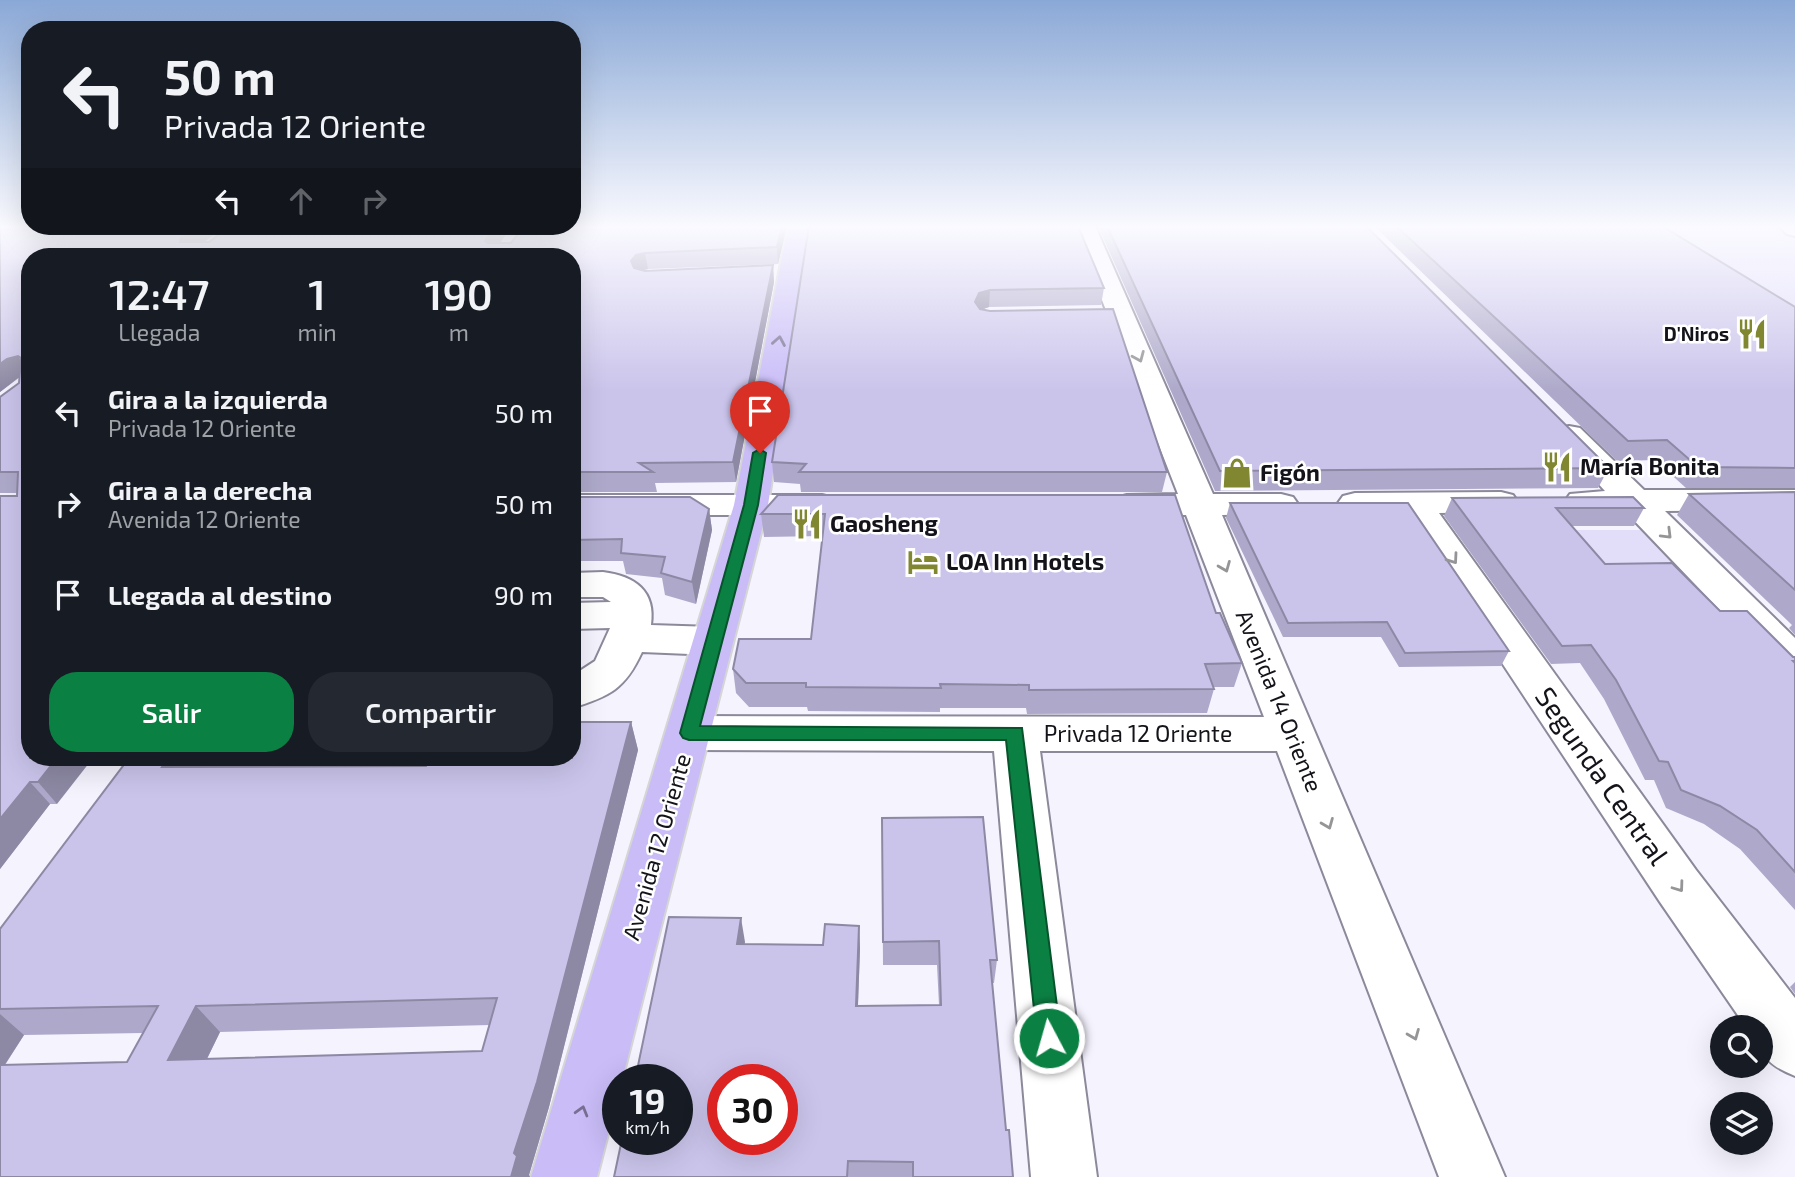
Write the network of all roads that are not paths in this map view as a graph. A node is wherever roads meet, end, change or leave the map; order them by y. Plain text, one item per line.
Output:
1 (777, 281) edge
2 (1099, 281) edge
3 (1546, 412) edge
4 (1795, 500) edge
5 (1634, 501) junction
6 (1414, 503) junction
7 (581, 505) edge
8 (751, 505) junction
9 (860, 505) edge
10 (1091, 505) edge
11 (1200, 505) junction
12 (581, 586) edge
13 (581, 617) edge
14 (630, 625) junction
15 (715, 633) junction
16 (1795, 663) edge
17 (581, 690) edge
18 (689, 733) junction
19 (1015, 733) junction
20 (1292, 734) junction
21 (1795, 1046) edge
22 (564, 1177) edge
23 (1065, 1177) edge
24 (1472, 1177) edge

8 -> 1 main road, Avenida 12 Oriente
2 -> 11 street, Avenida 14 Oriente
3 - 5 street
4 - 5 street
5 - 6 street
5 -> 16 street
6 - 11 street
6 -> 21 street, Segunda Central
7 - 8 street
8 - 9 street
8 - 15 main road, Avenida 12 Oriente
10 - 11 street
11 -> 20 street, Avenida 14 Oriente
12 - 14 street
13 - 14 street
14 - 15 street
14 - 17 street
15 - 18 main road, Avenida 12 Oriente
18 - 19 street, Privada 12 Oriente
22 -> 18 main road, Avenida 12 Oriente
19 - 20 street, Privada 12 Oriente
19 - 23 street
20 -> 24 street, Avenida 14 Oriente

